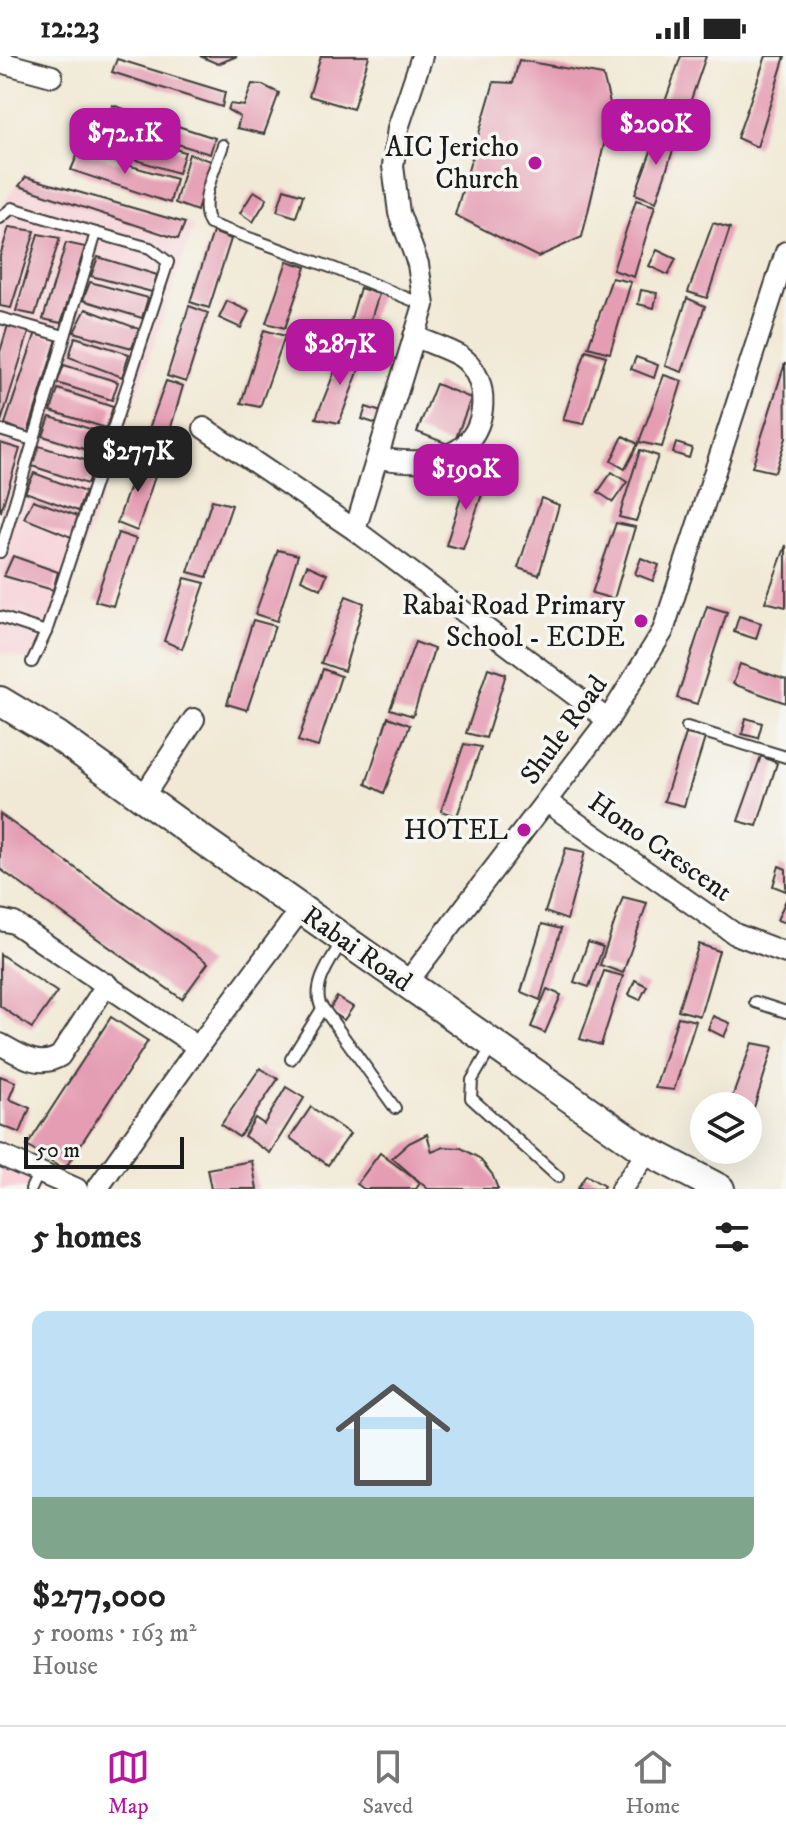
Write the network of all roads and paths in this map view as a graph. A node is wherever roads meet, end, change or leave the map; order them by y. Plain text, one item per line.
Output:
1 (422, 56) edge
2 (0, 62) edge
3 (52, 76) dead end
4 (223, 145) dead end
5 (0, 218) edge
6 (96, 233) junction
7 (786, 252) edge
8 (424, 305) junction
9 (0, 318) edge
10 (64, 336) junction
11 (414, 336) junction
12 (204, 428) dead end
13 (0, 430) edge
14 (33, 440) junction
15 (378, 458) junction
16 (355, 530) junction
17 (0, 552) edge
18 (0, 617) edge
19 (46, 632) junction
20 (32, 662) dead end
21 (0, 701) edge
22 (194, 719) dead end
23 (608, 720) junction
24 (687, 727) dead end
25 (786, 757) edge
26 (143, 797) junction
27 (547, 802) junction
28 (301, 909) junction
29 (0, 920) edge
30 (343, 939) junction
31 (786, 953) edge
32 (107, 984) junction
33 (406, 984) junction
34 (755, 1002) dead end
35 (322, 1009) junction
36 (786, 1012) edge
37 (0, 1044) edge
38 (493, 1044) junction
39 (198, 1047) junction
40 (291, 1059) dead end
41 (395, 1108) dead end
42 (648, 1152) junction
43 (0, 1155) edge
44 (558, 1177) dead end
45 (35, 1181) edge
46 (77, 1189) edge
47 (97, 1189) edge
48 (621, 1189) edge
49 (720, 1189) edge

1 - 8 street
2 - 3 street
4 - 8 lane
5 - 6 lane
6 - 10 lane
6 - 19 lane
7 - 23 street, Shule Road
8 - 11 street
9 - 10 lane
10 - 14 lane
11 - 15 street
11 - 15 street
12 - 16 street
13 - 14 lane
14 - 17 lane
15 - 16 street
16 - 23 street
18 - 19 lane
19 - 20 lane
21 - 26 main road, Rabai Road
22 - 26 street
23 - 27 street, Shule Road
24 - 25 lane
26 - 28 main road, Rabai Road
27 - 31 street, Hono Crescent
27 - 33 street, Shule Road
28 - 30 main road, Rabai Road
28 - 39 street
29 - 32 street
30 - 33 main road, Rabai Road
30 - 35 lane
32 - 37 street
32 - 39 street
33 - 38 main road, Rabai Road
34 - 36 lane
35 - 40 lane
35 - 41 lane
38 - 42 main road, Rabai Road
38 - 44 lane
39 - 47 street
42 - 48 street
42 - 49 main road, Rabai Road
43 - 45 street
45 - 46 street

